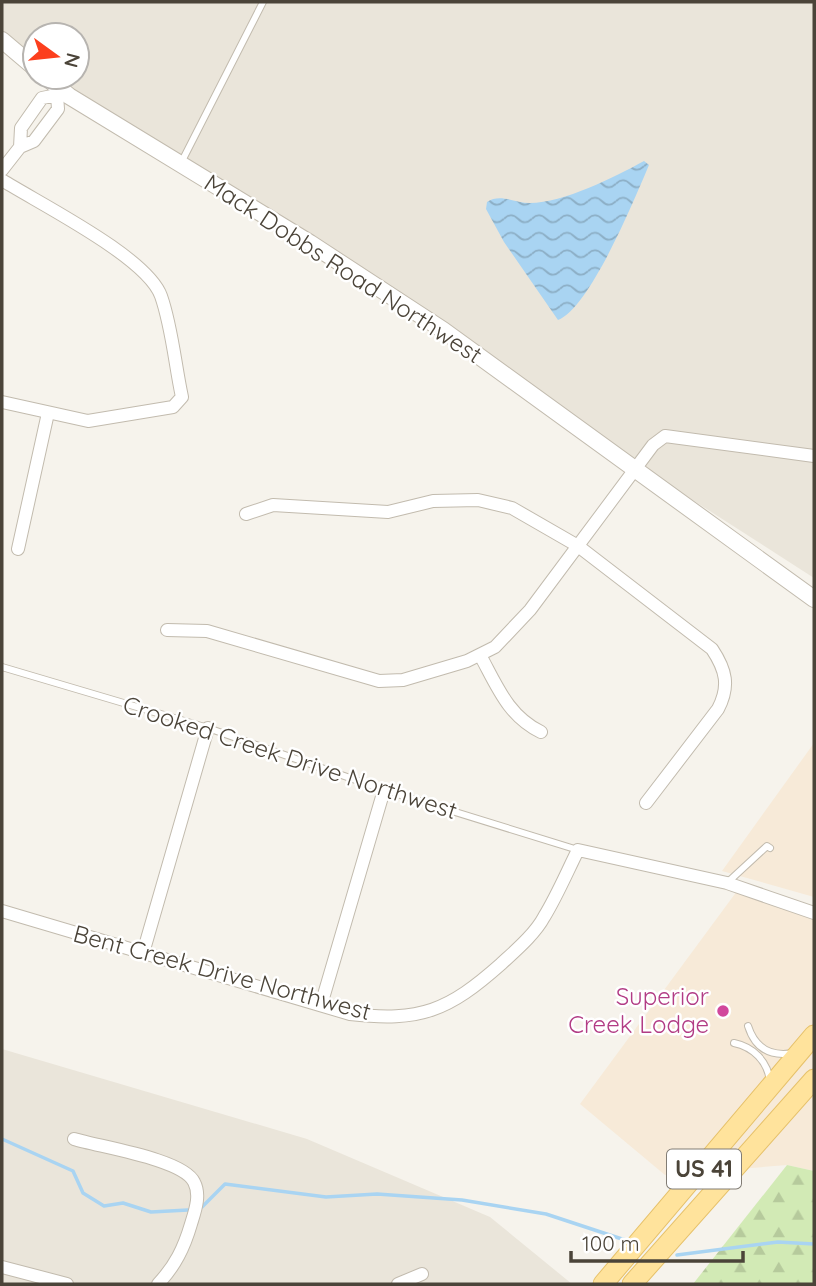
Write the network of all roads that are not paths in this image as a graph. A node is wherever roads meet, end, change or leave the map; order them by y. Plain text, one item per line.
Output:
1 (263, 2) edge
2 (2, 40) edge
3 (21, 56) edge
4 (60, 92) junction
5 (20, 146) junction
6 (180, 165) junction
7 (2, 170) edge
8 (2, 180) edge
9 (2, 402) edge
10 (48, 413) junction
11 (814, 456) edge
12 (636, 468) junction
13 (246, 514) dead end
14 (578, 546) junction
15 (18, 549) dead end
16 (814, 599) edge
17 (167, 630) dead end
18 (480, 655) junction
19 (2, 667) edge
20 (208, 728) junction
21 (541, 732) dead end
22 (384, 790) junction
23 (646, 803) dead end
24 (770, 848) dead end
25 (578, 850) junction
26 (727, 883) junction
27 (2, 911) edge
28 (814, 913) edge
29 (143, 953) junction
30 (321, 1005) junction
31 (748, 1026) dead end
32 (814, 1035) edge
33 (734, 1043) dead end
34 (802, 1051) junction
35 (814, 1079) edge
36 (768, 1093) junction
37 (74, 1139) dead end
38 (2, 1267) edge
39 (422, 1274) dead end
40 (67, 1284) edge
41 (158, 1284) edge
42 (398, 1284) edge
43 (603, 1284) edge
44 (632, 1284) edge

1 - 6 lane
2 - 3 street
4 - 5 street
4 - 5 street
4 - 6 street, Mack Dobbs Road Northwest
5 - 7 street
6 - 12 street, Mack Dobbs Road Northwest
8 - 10 street
9 - 10 street
10 - 15 street
11 - 12 street
12 - 14 street
12 - 16 street, Mack Dobbs Road Northwest
13 - 14 street
14 - 18 street
14 - 23 street
17 - 18 street
18 - 21 street
19 - 20 lane, Crooked Creek Drive Northwest
20 - 22 lane, Crooked Creek Drive Northwest
20 - 29 street
22 - 25 lane, Crooked Creek Drive Northwest
22 - 30 street
24 - 26 lane
25 - 26 street
25 - 30 street, Bent Creek Drive Northwest
26 - 28 street
27 - 29 street, Bent Creek Drive Northwest
29 - 30 street, Bent Creek Drive Northwest
31 - 34 lane
32 - 34 main road, US 41
33 - 36 lane
34 - 36 main road, US 41
35 - 44 main road, US 41
36 - 43 main road, US 41
37 - 41 street
38 - 40 street
39 - 42 street

